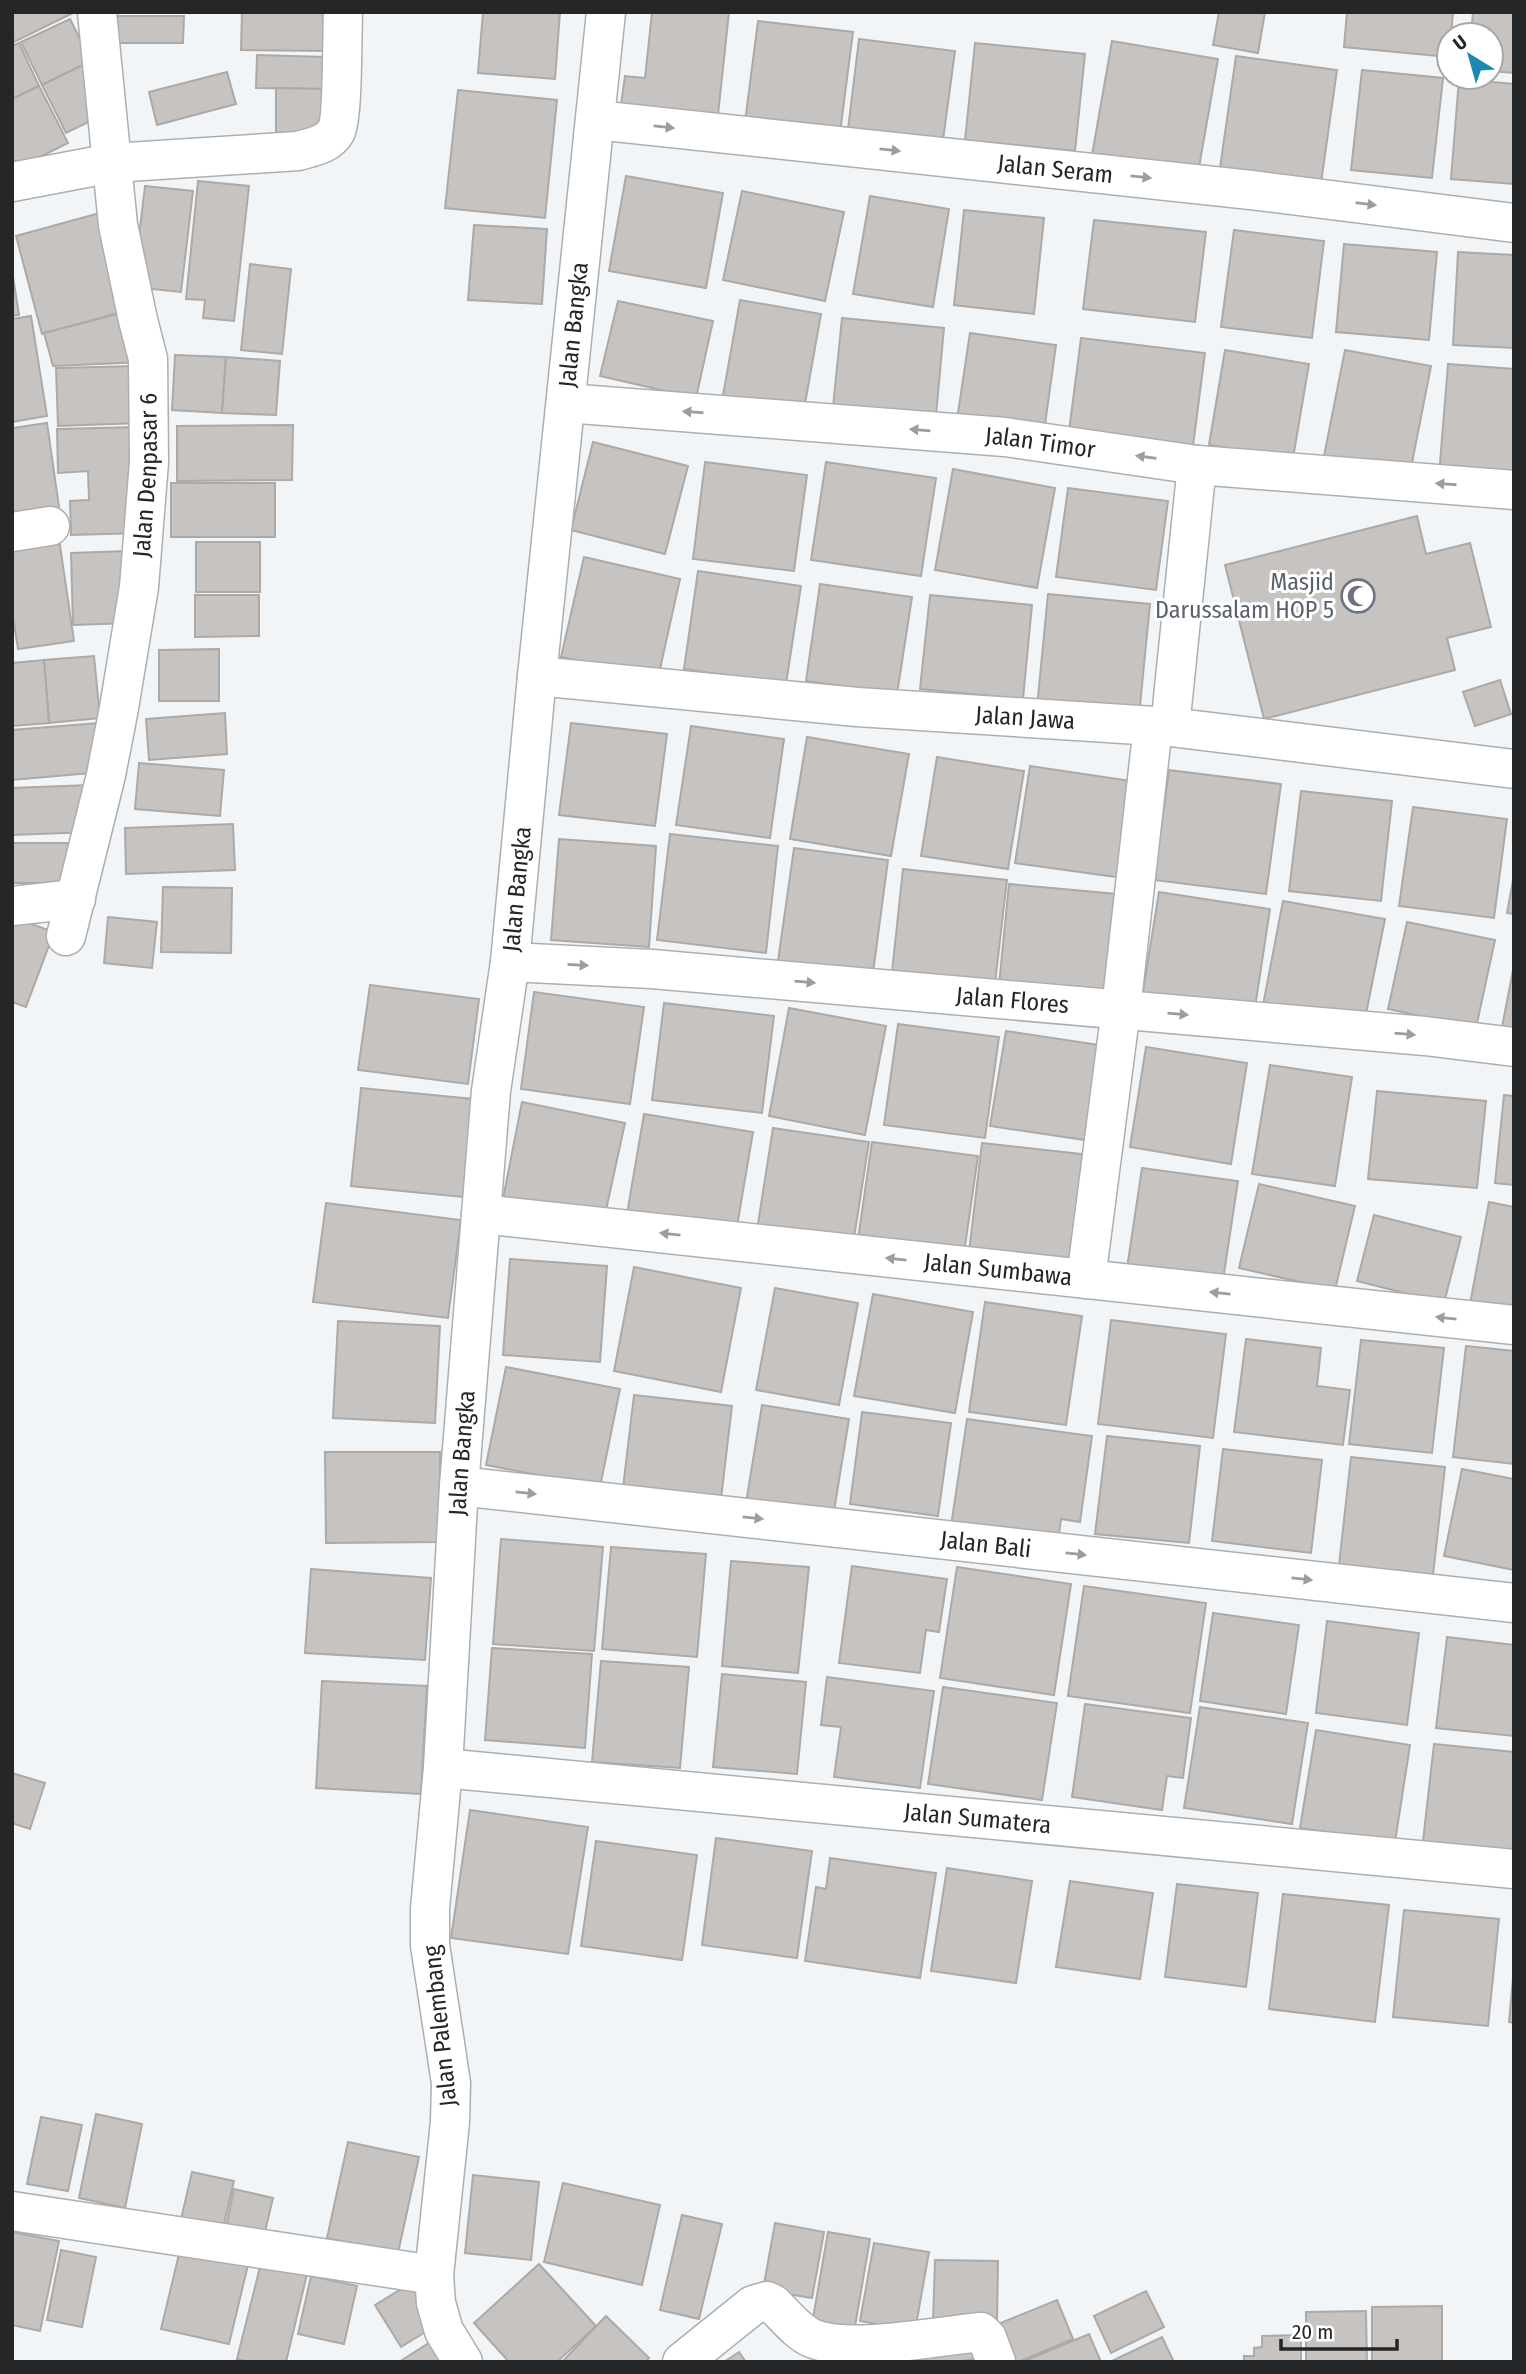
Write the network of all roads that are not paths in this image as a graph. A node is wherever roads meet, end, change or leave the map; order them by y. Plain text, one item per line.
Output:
1 (97, 12) edge
2 (343, 12) edge
3 (606, 12) edge
4 (596, 120) junction
5 (112, 163) junction
6 (12, 182) edge
7 (1514, 223) edge
8 (566, 403) junction
9 (1197, 465) junction
10 (1514, 490) edge
11 (50, 526) dead end
12 (12, 533) edge
13 (537, 676) junction
14 (1161, 726) junction
15 (1514, 769) edge
16 (76, 899) junction
17 (12, 906) edge
18 (66, 936) dead end
19 (510, 962) junction
20 (1121, 1009) junction
21 (1514, 1047) edge
22 (481, 1214) junction
23 (1086, 1279) junction
24 (1514, 1325) edge
25 (458, 1486) junction
26 (1514, 1603) edge
27 (443, 1768) junction
28 (1514, 1869) edge
29 (12, 2211) edge
30 (434, 2274) junction
31 (463, 2362) edge
32 (682, 2362) edge
33 (996, 2362) edge

1 - 5 street, Jalan Denpasar 6
2 - 5 street
3 - 4 street, Jalan Bangka
4 -> 7 street, Jalan Seram
4 - 8 street, Jalan Bangka
5 - 6 street
5 - 16 street, Jalan Denpasar 6
9 -> 8 street, Jalan Timor
8 - 13 street, Jalan Bangka
10 -> 9 street, Jalan Timor
9 - 14 street
11 - 12 street
13 - 14 street, Jalan Jawa
13 - 19 street, Jalan Bangka
14 - 15 street, Jalan Jawa
14 - 20 street
16 - 17 street
16 - 18 street, Jalan Denpasar 6
19 -> 20 street, Jalan Flores
19 - 22 street, Jalan Bangka
20 -> 21 street, Jalan Flores
20 - 23 street
23 -> 22 street, Jalan Sumbawa
22 - 25 street, Jalan Bangka
24 -> 23 street, Jalan Sumbawa
25 -> 26 street, Jalan Bali
25 - 27 street, Jalan Bangka
27 - 28 street, Jalan Sumatera
27 - 30 street, Jalan Palembang
29 - 30 street
30 - 31 street, Jalan Palembang
32 - 33 street

